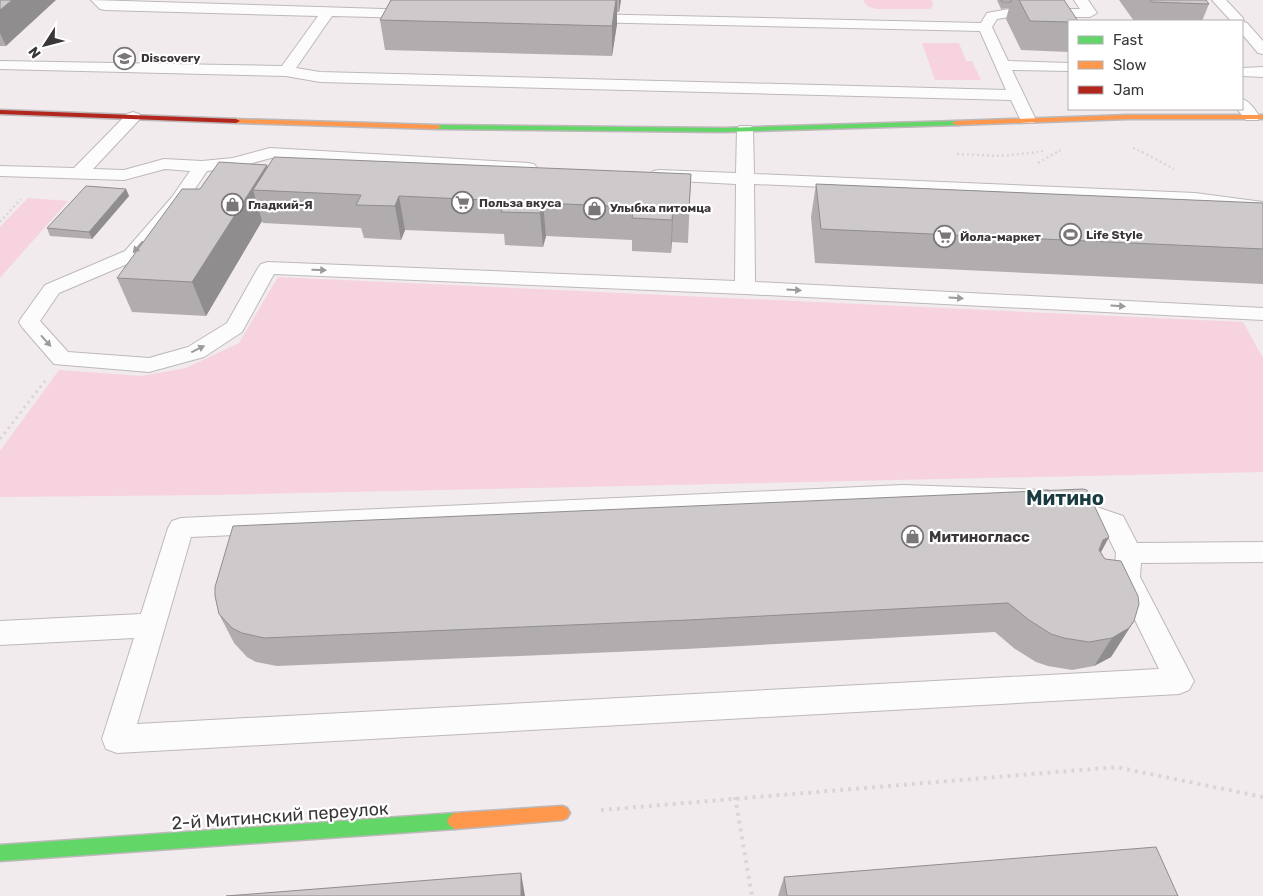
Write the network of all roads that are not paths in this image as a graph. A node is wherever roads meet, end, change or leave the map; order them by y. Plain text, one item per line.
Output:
1 (98, 0) edge
2 (367, 0) edge
3 (1082, 0) edge
4 (1219, 0) edge
5 (634, 4) dead end
6 (328, 12) junction
7 (360, 13) junction
8 (427, 15) edge
9 (572, 18) edge
10 (632, 19) junction
11 (1237, 20) edge
12 (985, 27) junction
13 (1243, 27) edge
14 (1263, 50) edge
15 (0, 64) edge
16 (1002, 65) junction
17 (1068, 67) edge
18 (286, 71) junction
19 (1243, 72) edge
20 (1263, 72) edge
21 (1016, 94) junction
22 (0, 112) edge
23 (1252, 113) edge
24 (133, 117) junction
25 (1028, 120) junction
26 (746, 130) junction
27 (202, 166) junction
28 (547, 169) edge
29 (0, 171) edge
30 (78, 174) junction
31 (645, 174) edge
32 (124, 175) junction
33 (744, 180) junction
34 (109, 194) edge
35 (1263, 208) edge
36 (745, 288) junction
37 (1263, 314) edge
38 (1263, 552) edge
39 (1128, 565) junction
40 (1098, 578) edge
41 (153, 625) junction
42 (0, 632) edge
43 (562, 813) road end
44 (0, 853) edge

1 - 6 lane
2 - 7 lane
3 - 12 lane
4 - 11 lane
5 - 10 lane
6 - 7 lane
6 - 18 lane
7 - 8 lane
9 - 10 lane
10 - 12 lane
12 - 16 lane
13 - 14 lane
15 - 18 lane
16 - 17 lane
16 - 21 lane
18 - 21 lane
19 - 20 lane
21 - 25 lane
22 - 24 street
23 - 25 street
24 - 26 street
24 - 30 lane
25 - 26 street
26 - 33 lane
27 - 28 lane
27 - 32 lane
27 -> 36 lane
29 - 30 lane
30 - 32 lane
31 - 33 lane
32 - 34 lane
33 - 35 lane
33 - 36 lane
36 -> 37 lane
38 - 39 lane
39 - 40 lane
39 - 41 lane
39 - 41 lane
41 - 42 lane
43 - 44 street, 2-й Митинский переулок

